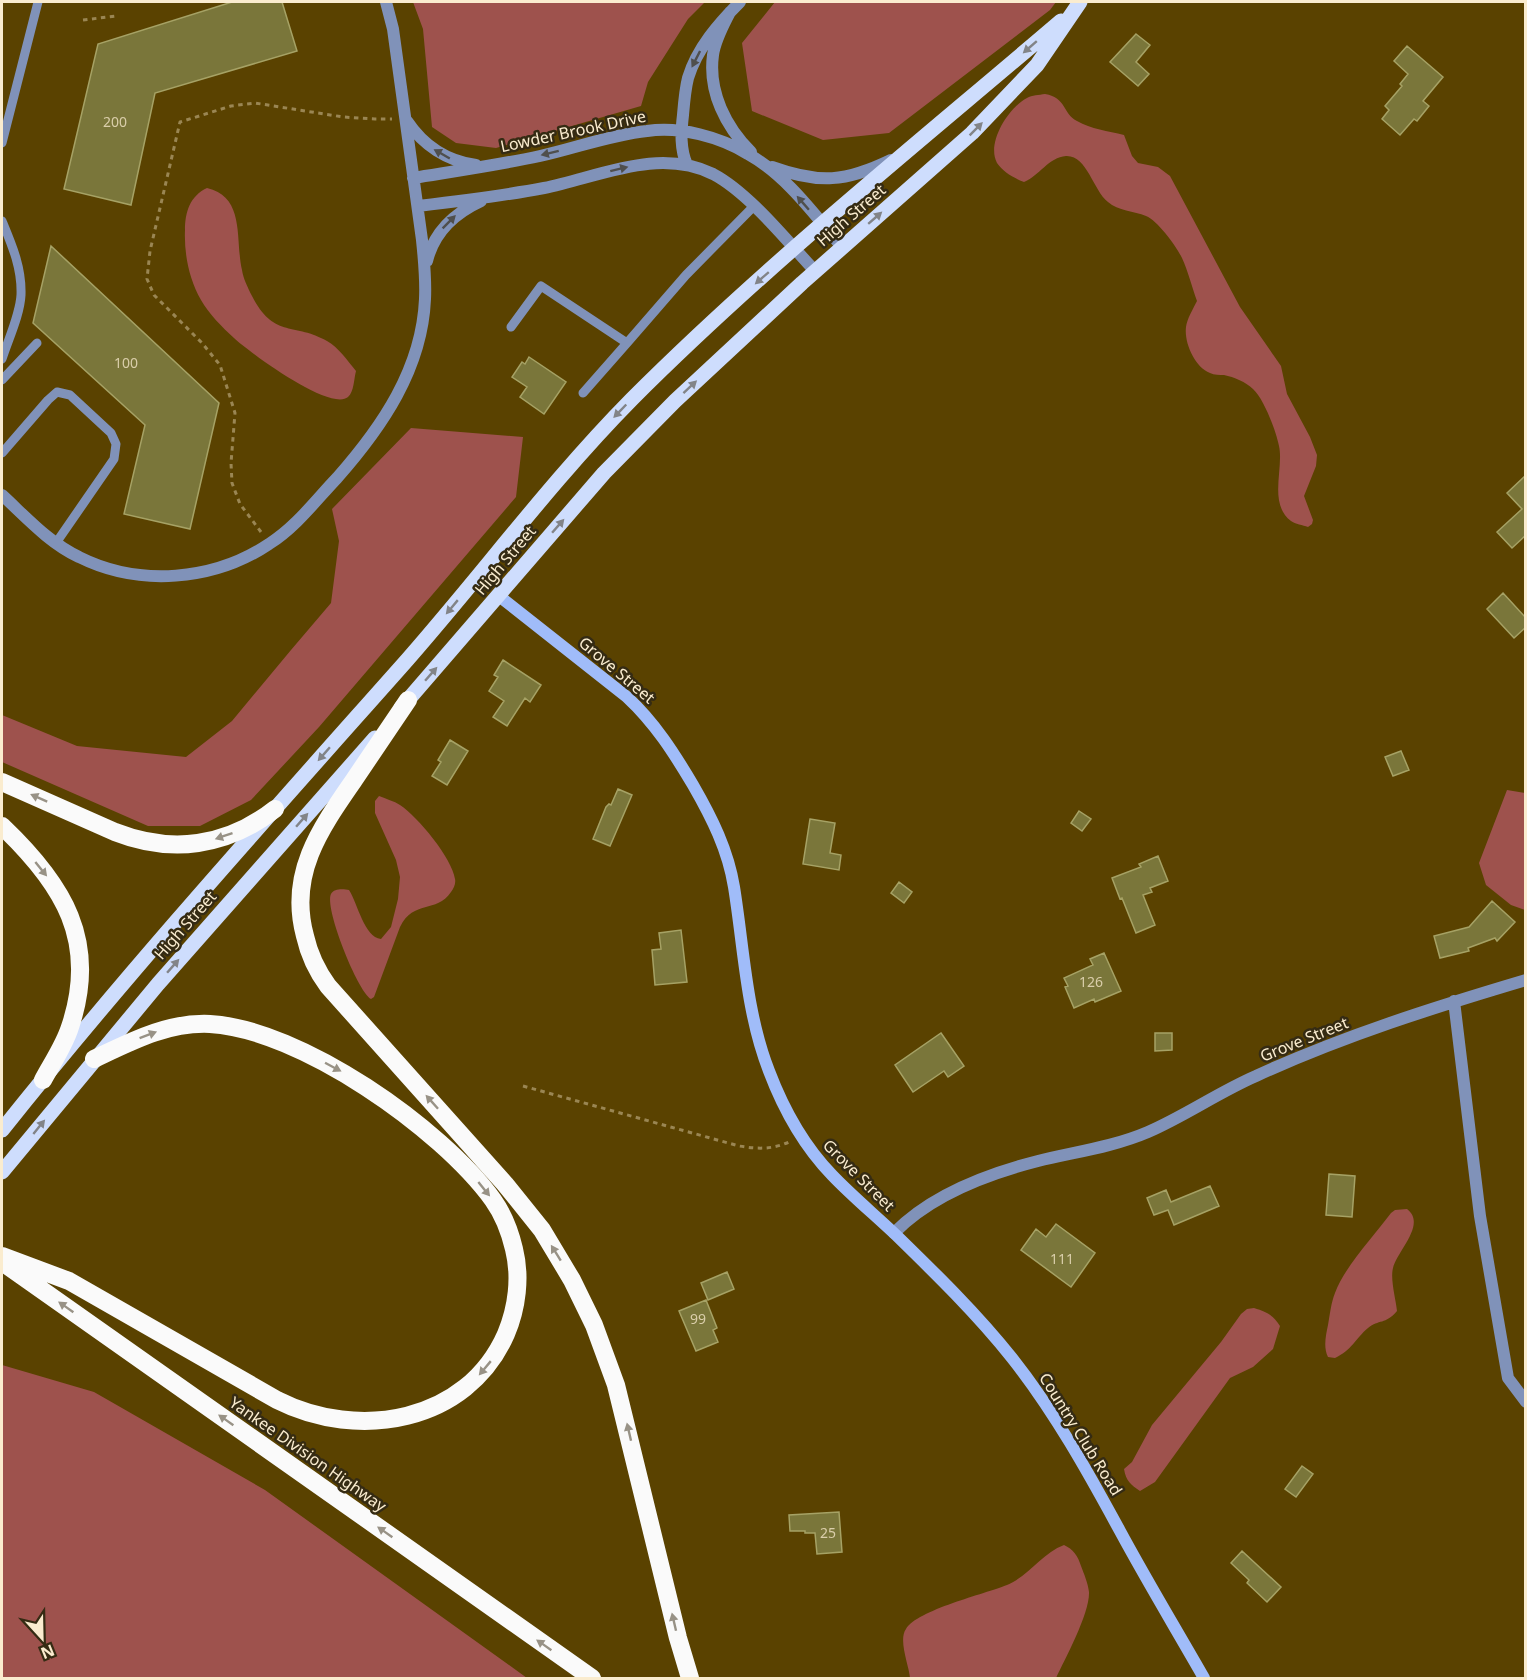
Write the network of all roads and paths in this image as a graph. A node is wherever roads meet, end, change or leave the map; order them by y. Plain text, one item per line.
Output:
1 (38, 2) edge
2 (386, 2) edge
3 (740, 2) edge
4 (1078, 5) edge
5 (730, 12) junction
6 (116, 16) dead end
7 (82, 20) dead end
8 (406, 118) junction
9 (681, 131) junction
10 (2, 143) edge
11 (918, 143) junction
12 (759, 160) junction
13 (492, 165) junction
14 (687, 165) junction
15 (413, 178) junction
16 (494, 196) junction
17 (754, 206) junction
18 (417, 207) junction
19 (2, 221) edge
20 (822, 224) junction
21 (842, 247) junction
22 (795, 249) junction
23 (425, 268) junction
24 (815, 271) junction
25 (511, 327) dead end
26 (37, 343) dead end
27 (627, 343) junction
28 (2, 359) edge
29 (2, 380) edge
30 (583, 393) dead end
31 (2, 453) edge
32 (2, 495) edge
33 (56, 543) junction
34 (270, 544) junction
35 (499, 596) junction
36 (408, 700) junction
37 (2, 782) edge
38 (275, 809) junction
39 (2, 826) edge
40 (1526, 980) edge
41 (1454, 1001) junction
42 (94, 1059) junction
43 (43, 1080) junction
44 (523, 1086) dead end
45 (2, 1130) edge
46 (800, 1135) junction
47 (2, 1172) edge
48 (894, 1233) junction
49 (2, 1256) edge
50 (2, 1261) edge
51 (1526, 1402) edge
52 (592, 1678) edge
53 (690, 1678) edge
54 (1204, 1678) edge

1 - 10 lane
2 - 8 street
3 - 5 street
4 -> 11 main road, High Street
21 -> 4 main road, High Street
5 -> 9 street
5 - 12 street
6 - 7 path
13 -> 8 street
8 - 15 street
8 - 34 path
9 - 12 street, Lowder Brook Drive
9 -> 13 street, Lowder Brook Drive
9 - 14 street
11 - 12 street
11 - 20 main road, High Street
20 -> 12 street, Lowder Brook Drive
13 - 15 street, Lowder Brook Drive
16 -> 14 street
14 - 17 street
15 - 18 street
16 - 18 street
23 -> 16 street
17 - 22 street
17 - 27 lane
18 - 23 street
19 - 28 lane
20 - 21 street, Lowder Brook Drive
20 - 22 main road, High Street
21 - 24 main road, High Street
22 - 24 street
22 -> 38 main road, High Street
23 - 34 street
35 -> 24 main road, High Street
25 - 27 lane
26 - 29 lane
27 - 30 lane
31 - 33 lane
32 - 33 street
33 - 34 street
36 -> 35 main road, High Street
35 - 46 street, Grove Street
42 -> 36 main road, High Street
53 -> 36 highway
38 -> 37 highway
38 - 43 main road, High Street
39 -> 43 highway
40 - 41 street, Grove Street
41 - 48 street, Grove Street
41 - 51 street
47 -> 42 main road, High Street
42 -> 49 highway
43 - 45 main road, High Street
44 - 46 path
46 - 48 street, Grove Street
48 - 54 street, Country Club Road
52 -> 50 highway, Yankee Division Highway

